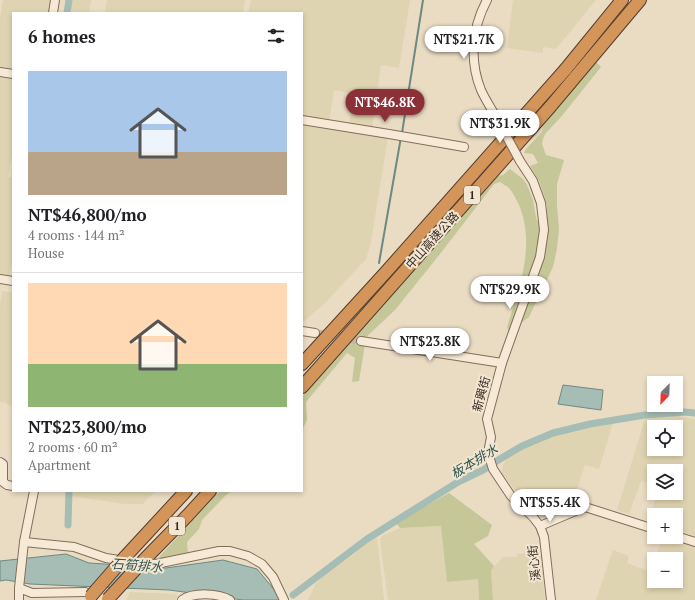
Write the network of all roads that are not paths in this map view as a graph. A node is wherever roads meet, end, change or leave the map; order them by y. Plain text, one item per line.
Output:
1 (55, 0) edge
2 (487, 0) edge
3 (622, 0) edge
4 (640, 0) edge
5 (53, 12) edge
6 (0, 72) edge
7 (12, 74) edge
8 (303, 120) edge
9 (464, 147) dead end
10 (0, 279) edge
11 (12, 281) edge
12 (303, 331) edge
13 (315, 333) tunnel mouth
14 (361, 341) tunnel mouth
15 (303, 363) edge
16 (502, 363) junction
17 (303, 386) edge
18 (488, 453) joint
19 (0, 462) edge
20 (12, 486) edge
21 (34, 492) edge
22 (185, 492) edge
23 (209, 492) edge
24 (540, 526) junction
25 (647, 527) edge
26 (683, 538) edge
27 (24, 542) junction
28 (695, 542) edge
29 (19, 588) junction
30 (88, 596) edge
31 (108, 599) edge
32 (19, 600) edge
33 (182, 600) edge
34 (230, 600) edge
35 (284, 600) edge
36 (550, 600) edge

1 - 5 street
2 - 16 street, 新興街, bridge
3 - 15 highway, 中山高速公路 / 1
4 - 17 highway, 中山高速公路 / 1
6 - 7 street
8 - 9 street
10 - 11 street
12 - 13 street
14 - 16 street
16 - 18 street, 新興街
18 - 24 street, 溪心街
19 - 20 street
21 - 27 street
22 - 30 highway, 1, bridge
23 - 31 highway, 1, bridge
24 - 25 street
24 - 36 street, 溪心街
26 - 28 street
27 - 29 street
27 - 35 street
29 - 30 street
29 - 32 street
33 - 34 street

